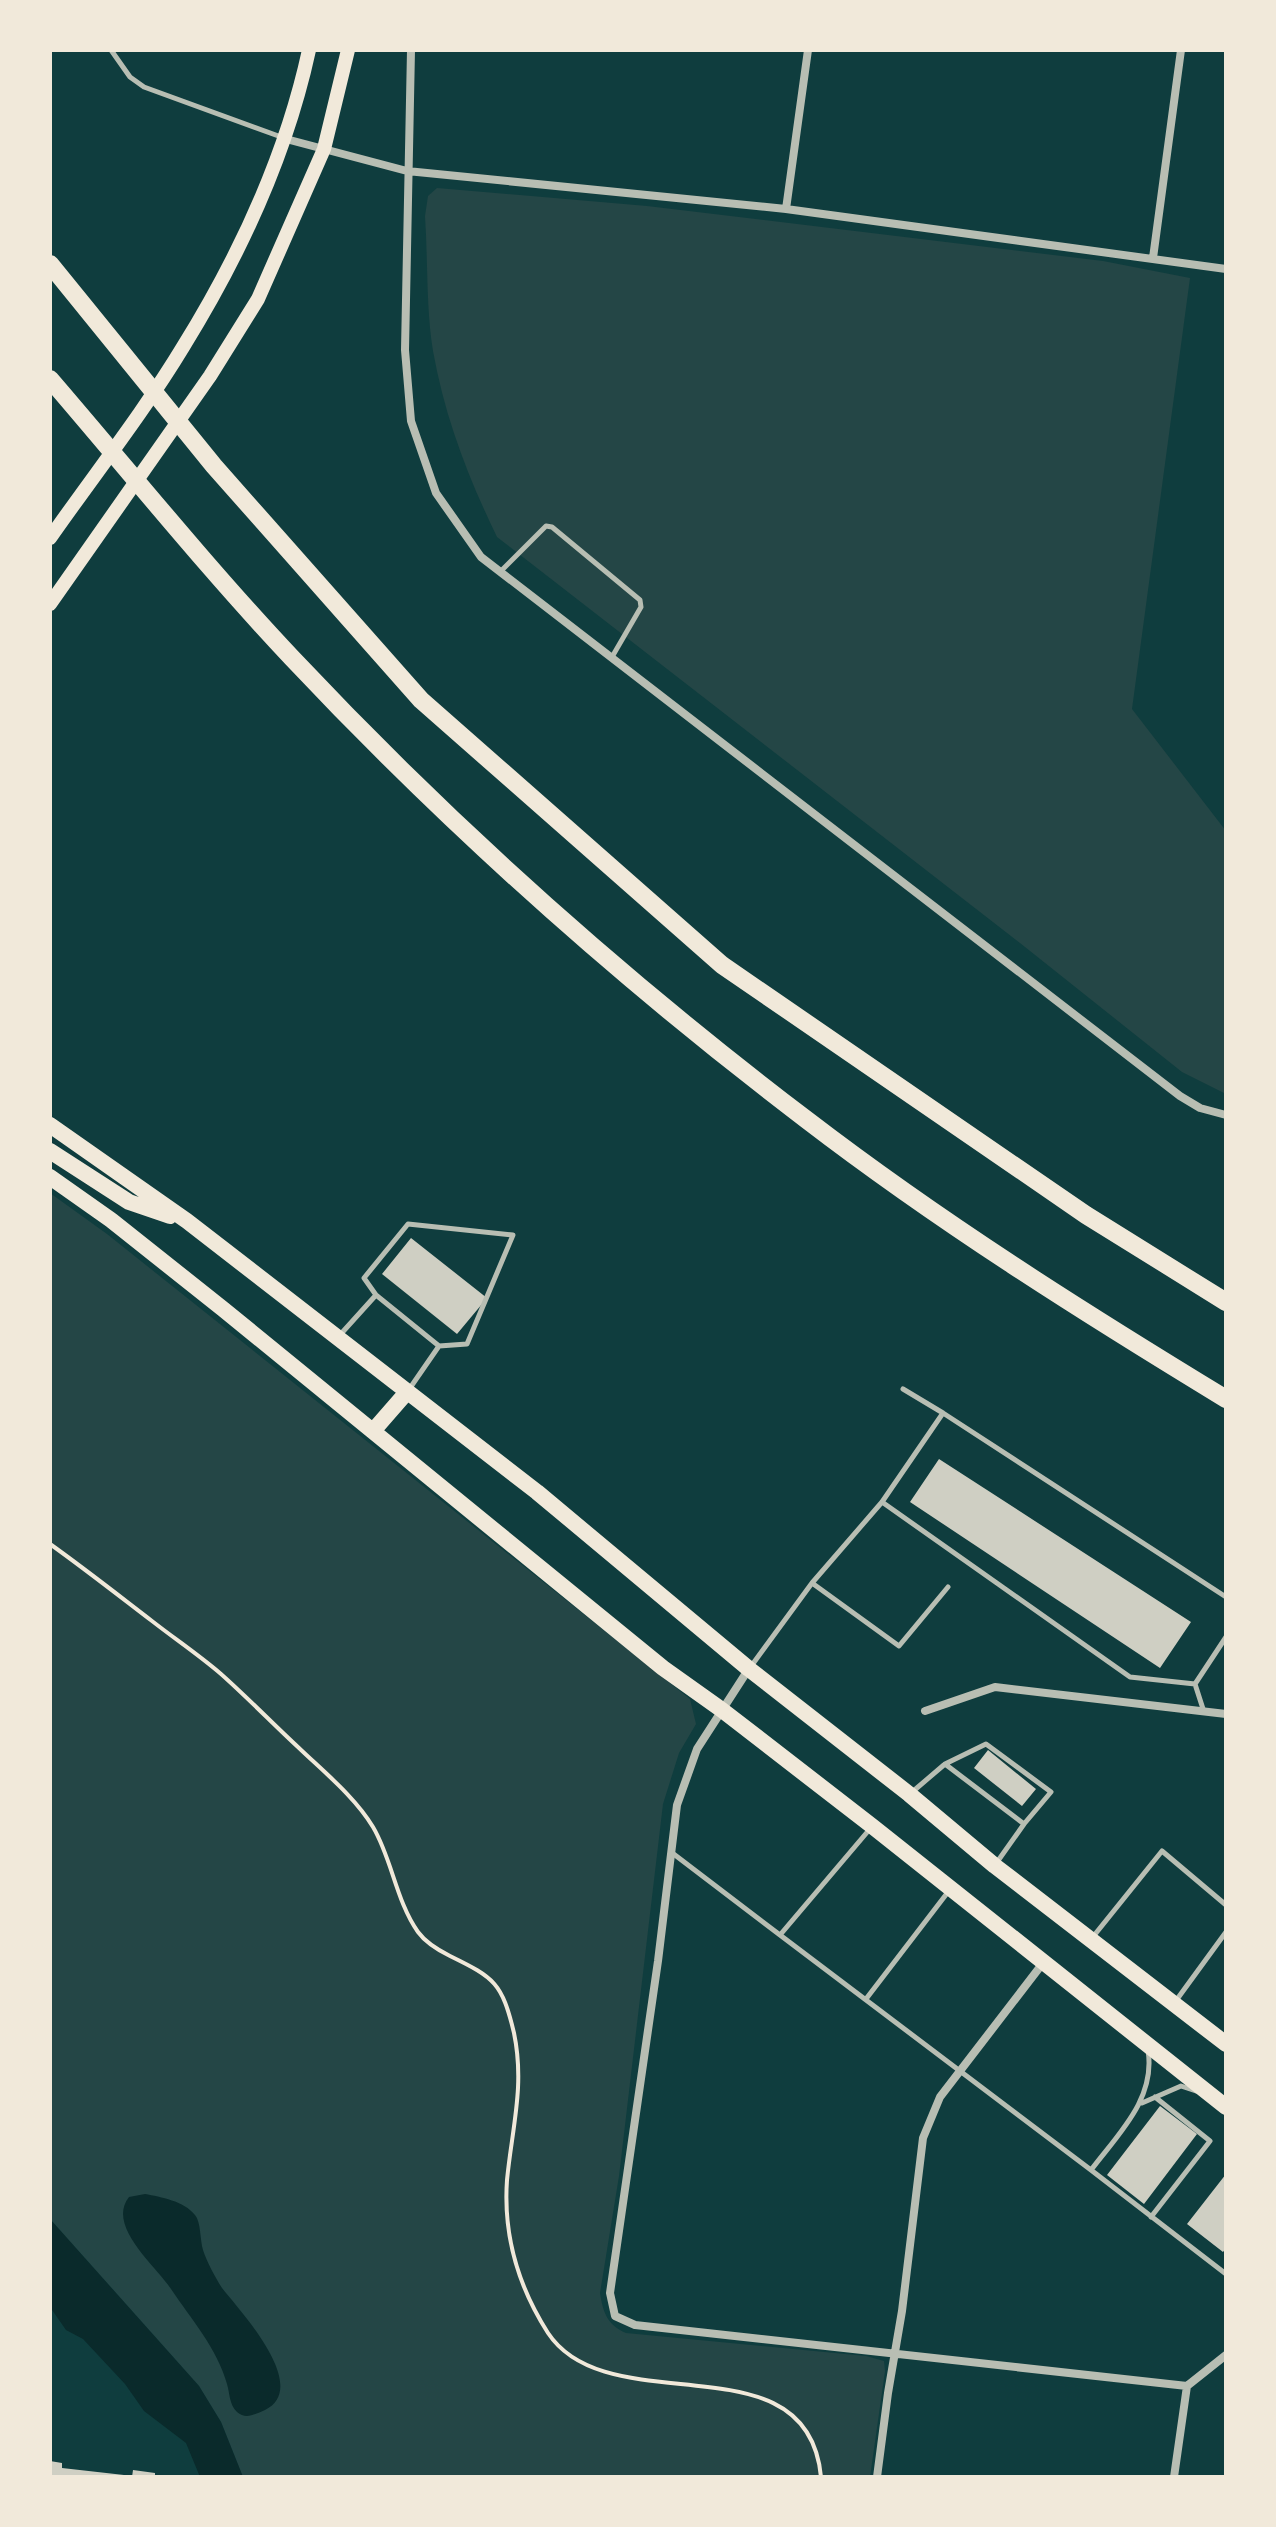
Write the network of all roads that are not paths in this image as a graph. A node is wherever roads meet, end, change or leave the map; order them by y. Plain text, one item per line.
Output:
1 (111, 50) edge
2 (309, 50) edge
3 (348, 50) edge
4 (411, 50) edge
5 (808, 50) edge
6 (1181, 50) edge
7 (286, 139) junction
8 (324, 149) junction
9 (407, 171) junction
10 (786, 209) junction
11 (1153, 258) junction
12 (50, 264) edge
13 (1226, 269) edge
14 (50, 379) edge
15 (50, 538) edge
16 (500, 572) junction
17 (50, 604) edge
18 (611, 659) junction
19 (1226, 1115) edge
20 (50, 1125) edge
21 (50, 1151) edge
22 (50, 1177) edge
23 (187, 1221) junction
24 (376, 1295) junction
25 (1226, 1302) edge
26 (337, 1337) junction
27 (439, 1346) junction
28 (903, 1389) dead end
29 (407, 1392) junction
30 (1226, 1399) edge
31 (943, 1413) junction
32 (373, 1431) junction
33 (882, 1502) junction
34 (812, 1583) junction
35 (948, 1587) dead end
36 (1226, 1597) edge
37 (1226, 1637) edge
38 (749, 1669) junction
39 (1195, 1684) junction
40 (722, 1710) junction
41 (925, 1711) dead end
42 (1204, 1712) junction
43 (1226, 1714) edge
44 (945, 1764) junction
45 (909, 1794) junction
46 (1024, 1824) junction
47 (872, 1826) junction
48 (671, 1852) junction
49 (995, 1866) junction
50 (951, 1888) junction
51 (1226, 1905) edge
52 (1226, 1932) edge
53 (780, 1935) junction
54 (1091, 1939) junction
55 (1043, 1963) junction
56 (866, 1999) junction
57 (1173, 2004) junction
58 (1146, 2041) junction
59 (1226, 2044) edge
60 (960, 2070) junction
61 (1155, 2097) junction
62 (1220, 2102) edge
63 (1141, 2104) junction
64 (1091, 2170) junction
65 (1151, 2217) junction
66 (1226, 2274) edge
67 (895, 2354) junction
68 (1226, 2355) edge
69 (1187, 2386) junction
70 (877, 2477) edge
71 (1174, 2477) edge

1 - 7 lane
2 - 7 main road
3 - 8 main road
4 - 9 street
5 - 10 street
6 - 11 street
7 - 8 street
7 - 15 main road
8 - 9 street
8 - 17 main road
9 - 10 street
9 - 16 street
10 - 11 street
11 - 13 street
12 - 25 highway
14 - 30 highway
16 - 18 street
16 - 18 lane
18 - 19 street
20 - 23 main road
21 - 23 main road
22 - 32 main road
23 - 26 main road
24 - 26 lane
24 - 27 lane
24 - 27 lane
26 - 29 main road
27 - 29 lane
28 - 31 lane
29 - 32 main road
29 - 38 main road
31 - 33 lane
31 - 36 lane
32 - 40 main road
33 - 34 lane
33 - 39 lane
34 - 35 lane
34 - 38 lane
37 - 39 lane
38 - 40 street
38 - 45 main road
39 - 42 lane
40 - 47 main road
40 - 48 street
41 - 42 street
42 - 43 street
44 - 45 lane
44 - 46 lane
44 - 46 lane
45 - 49 main road
46 - 49 lane
47 - 50 main road
47 - 53 lane
48 - 53 lane
48 - 67 street
49 - 54 main road
50 - 55 main road
50 - 56 lane
51 - 54 lane
52 - 57 lane
53 - 56 lane
54 - 57 main road
55 - 58 main road
55 - 60 street
56 - 60 lane
57 - 59 main road
58 - 62 main road
58 - 63 lane
60 - 64 lane
60 - 67 street
61 - 62 lane
61 - 63 lane
61 - 65 lane
63 - 64 lane
64 - 65 lane
65 - 66 lane
67 - 69 street
67 - 70 street
68 - 69 street
69 - 71 street

